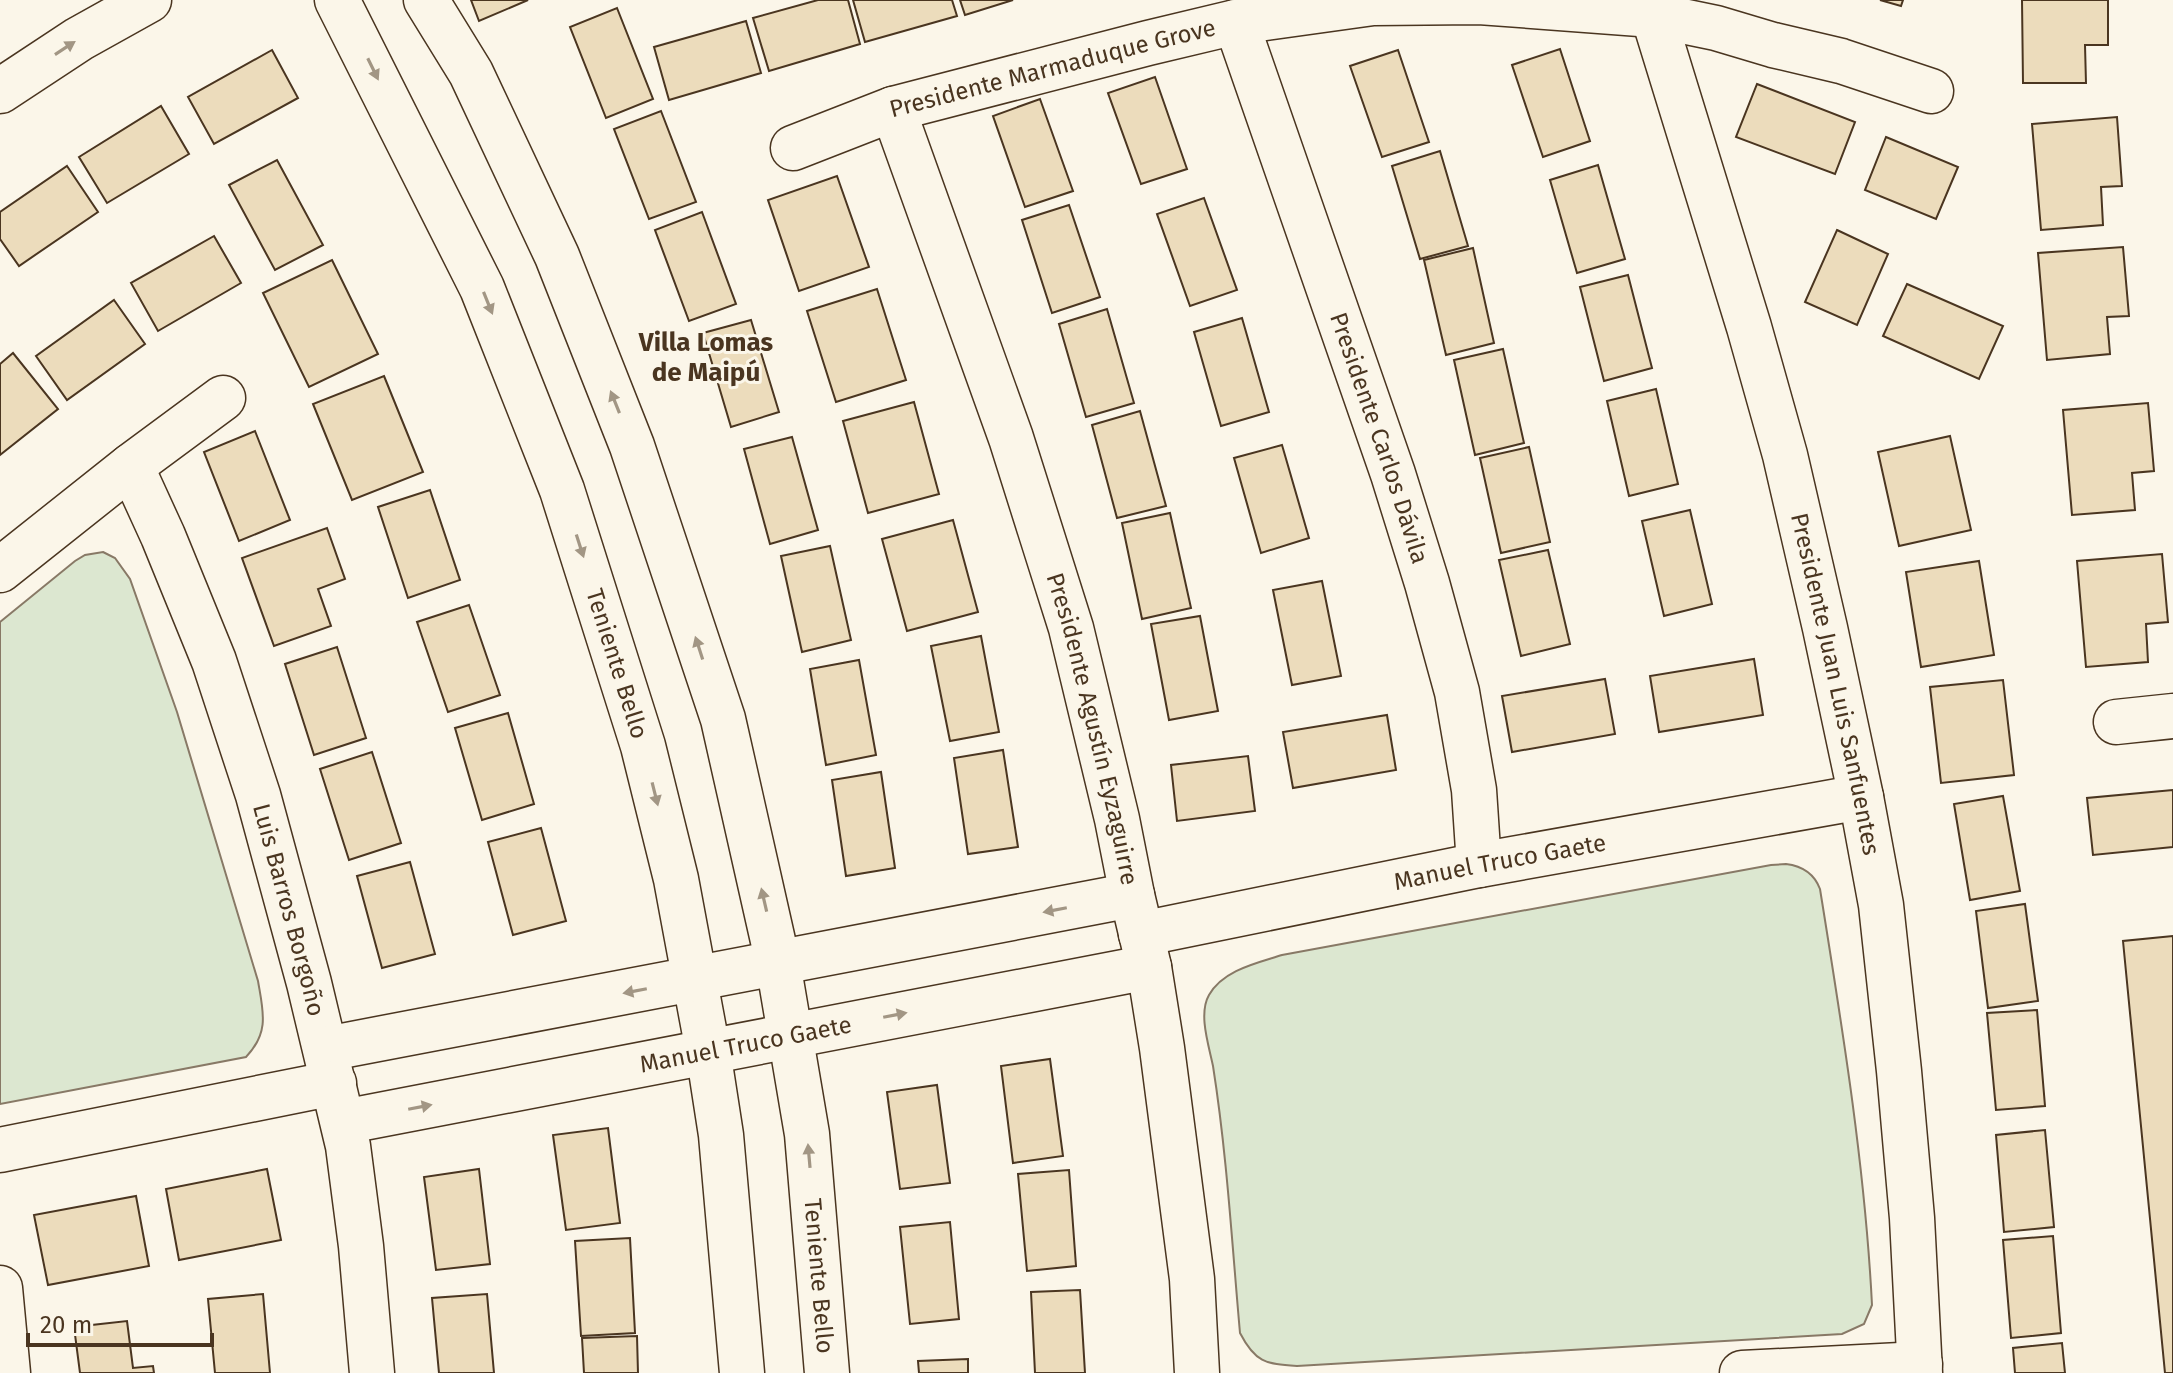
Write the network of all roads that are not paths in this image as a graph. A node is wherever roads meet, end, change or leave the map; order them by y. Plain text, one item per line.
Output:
1 (149, 0) edge
2 (337, 0) edge
3 (426, 0) edge
4 (1653, 15) junction
5 (1236, 22) junction
6 (0, 91) edge
7 (1931, 91) dead end
8 (893, 109) junction
9 (793, 148) dead end
10 (223, 398) dead end
11 (131, 466) junction
12 (0, 570) edge
13 (2173, 716) edge
14 (2116, 722) dead end
15 (1861, 797) junction
16 (1479, 865) junction
17 (1141, 932) junction
18 (778, 963) junction
19 (695, 979) junction
20 (791, 1035) junction
21 (708, 1051) junction
22 (334, 1085) junction
23 (0, 1150) edge
24 (0, 1288) edge
25 (1920, 1368) edge
26 (8, 1373) edge
27 (372, 1373) edge
28 (742, 1373) edge
29 (827, 1373) edge
30 (1197, 1373) edge
31 (1742, 1373) edge

6 -> 1 street
2 -> 19 street, Teniente Bello
18 -> 3 street, Teniente Bello
4 - 5 street, Presidente Marmaduque Grove
4 - 7 street, Presidente Marmaduque Grove
4 - 15 street, Presidente Juan Luis Sanfuentes
5 - 8 street, Presidente Marmaduque Grove
5 - 16 street, Presidente Carlos Dávila
8 - 9 street, Presidente Marmaduque Grove
8 - 17 street, Presidente Agustín Eyzaguirre
10 - 11 street
11 - 12 street
11 - 22 street, Luis Barros Borgoño
13 - 14 street
15 - 16 street, Manuel Truco Gaete
15 - 25 street, Presidente Juan Luis Sanfuentes
16 - 17 street, Manuel Truco Gaete
17 -> 18 street, Manuel Truco Gaete
20 -> 17 street, Manuel Truco Gaete
17 - 30 street, Presidente Agustín Eyzaguirre
18 - 19 street, Manuel Truco Gaete
18 - 20 street, Teniente Bello
19 - 21 street, Teniente Bello
19 -> 22 street, Manuel Truco Gaete
20 - 21 street, Manuel Truco Gaete
29 -> 20 street, Teniente Bello
22 -> 21 street, Manuel Truco Gaete
21 - 28 street, Teniente Bello
22 - 23 street, Manuel Truco Gaete
22 - 27 street, Luis Barros Borgoño
24 - 26 street
25 - 31 street

